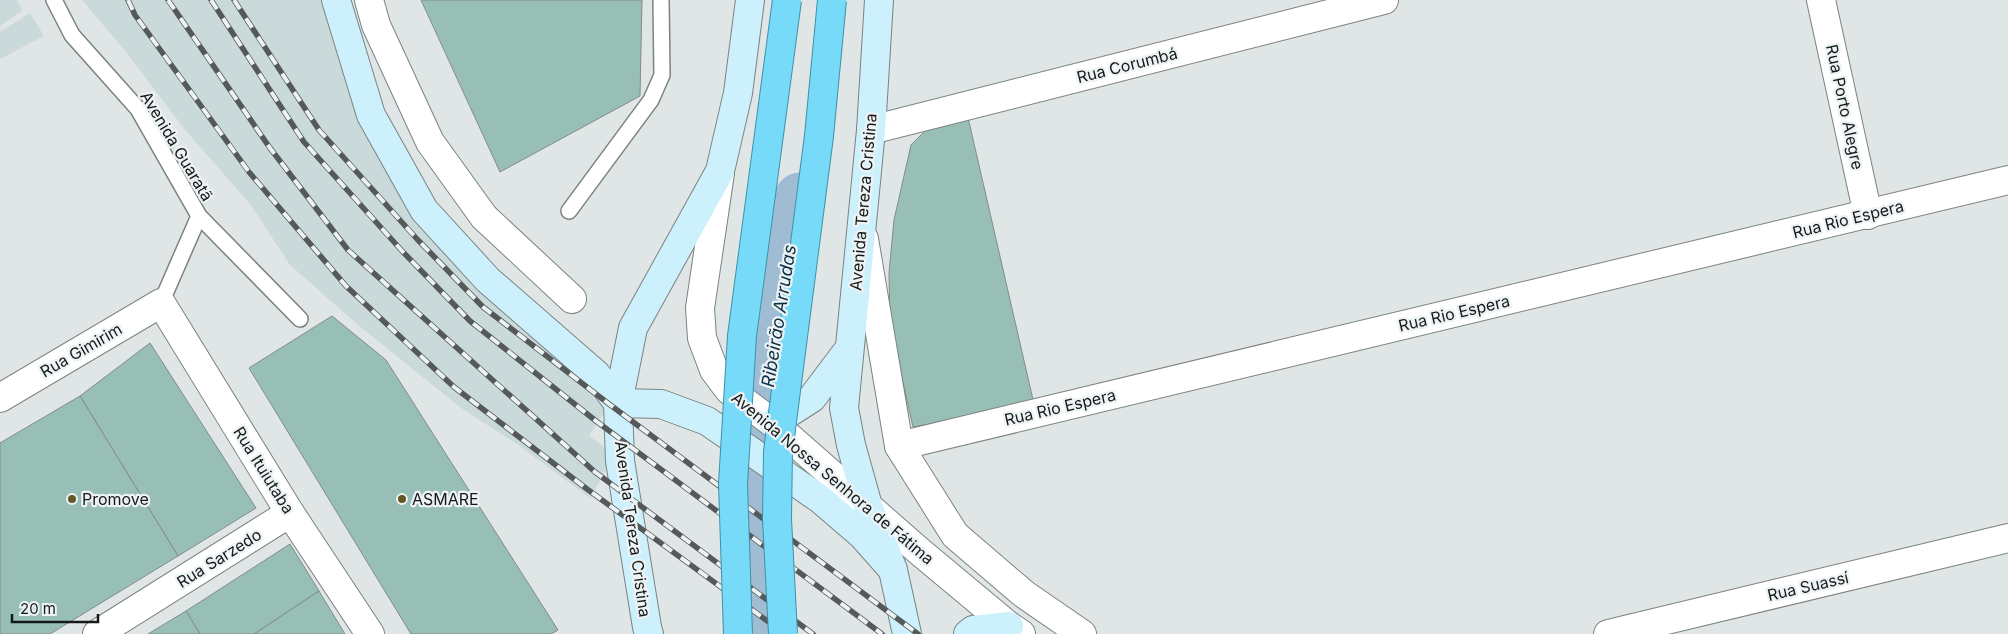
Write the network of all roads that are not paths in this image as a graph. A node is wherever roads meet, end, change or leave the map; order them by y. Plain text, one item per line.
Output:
1 (54, 0) edge
2 (336, 0) edge
3 (369, 0) edge
4 (661, 0) edge
5 (750, 0) edge
6 (787, 0) edge
7 (832, 0) edge
8 (879, 0) edge
9 (1384, 0) edge
10 (1821, 0) edge
11 (871, 130) junction
12 (720, 171) junction
13 (2008, 180) edge
14 (569, 210) dead end
15 (1868, 215) junction
16 (199, 216) junction
17 (862, 224) junction
18 (572, 299) dead end
19 (161, 303) junction
20 (300, 319) dead end
21 (849, 348) junction
22 (0, 398) edge
23 (618, 403) junction
24 (772, 423) junction
25 (900, 446) junction
26 (868, 506) junction
27 (290, 513) junction
28 (2008, 538) edge
29 (893, 570) junction
30 (1015, 630) edge
31 (643, 632) edge
32 (96, 634) edge
33 (370, 634) edge
34 (738, 634) edge
35 (783, 634) edge
36 (907, 634) edge
37 (968, 634) edge
38 (1082, 634) edge
39 (1608, 634) edge

1 - 16 lane, Avenida Guaratã
2 - 23 main road
3 - 18 street
4 - 14 lane
5 - 12 main road, Avenida Tereza Cristina
6 - 34 highway, bridge
7 - 35 highway, bridge
8 - 11 main road, Avenida Tereza Cristina
9 - 11 street, Rua Corumbá
10 - 15 street, Rua Porto Alegre
11 - 17 main road, Avenida Tereza Cristina
12 - 23 main road, Avenida Tereza Cristina
12 - 24 street, Avenida Nossa Senhora de Fátima
13 - 15 street, Rua Rio Espera
15 - 25 street, Rua Rio Espera
16 - 19 lane
16 - 20 lane, Avenida Guaratã
17 - 21 main road, Avenida Tereza Cristina
17 - 25 street
19 - 22 street, Rua Gimirim
19 - 27 street, Rua Ituiutaba
21 - 24 main road
21 - 26 main road, Avenida Tereza Cristina
23 - 29 main road
23 - 31 main road, Avenida Tereza Cristina
24 - 26 street, Avenida Nossa Senhora de Fátima
25 - 38 street
26 - 29 main road, Avenida Tereza Cristina
26 - 30 street, Avenida Nossa Senhora de Fátima
27 - 32 street, Rua Sarzedo
27 - 33 street, Rua Ituiutaba
28 - 39 street, Rua Suassí
29 - 36 main road, Avenida Tereza Cristina
30 - 37 main road

